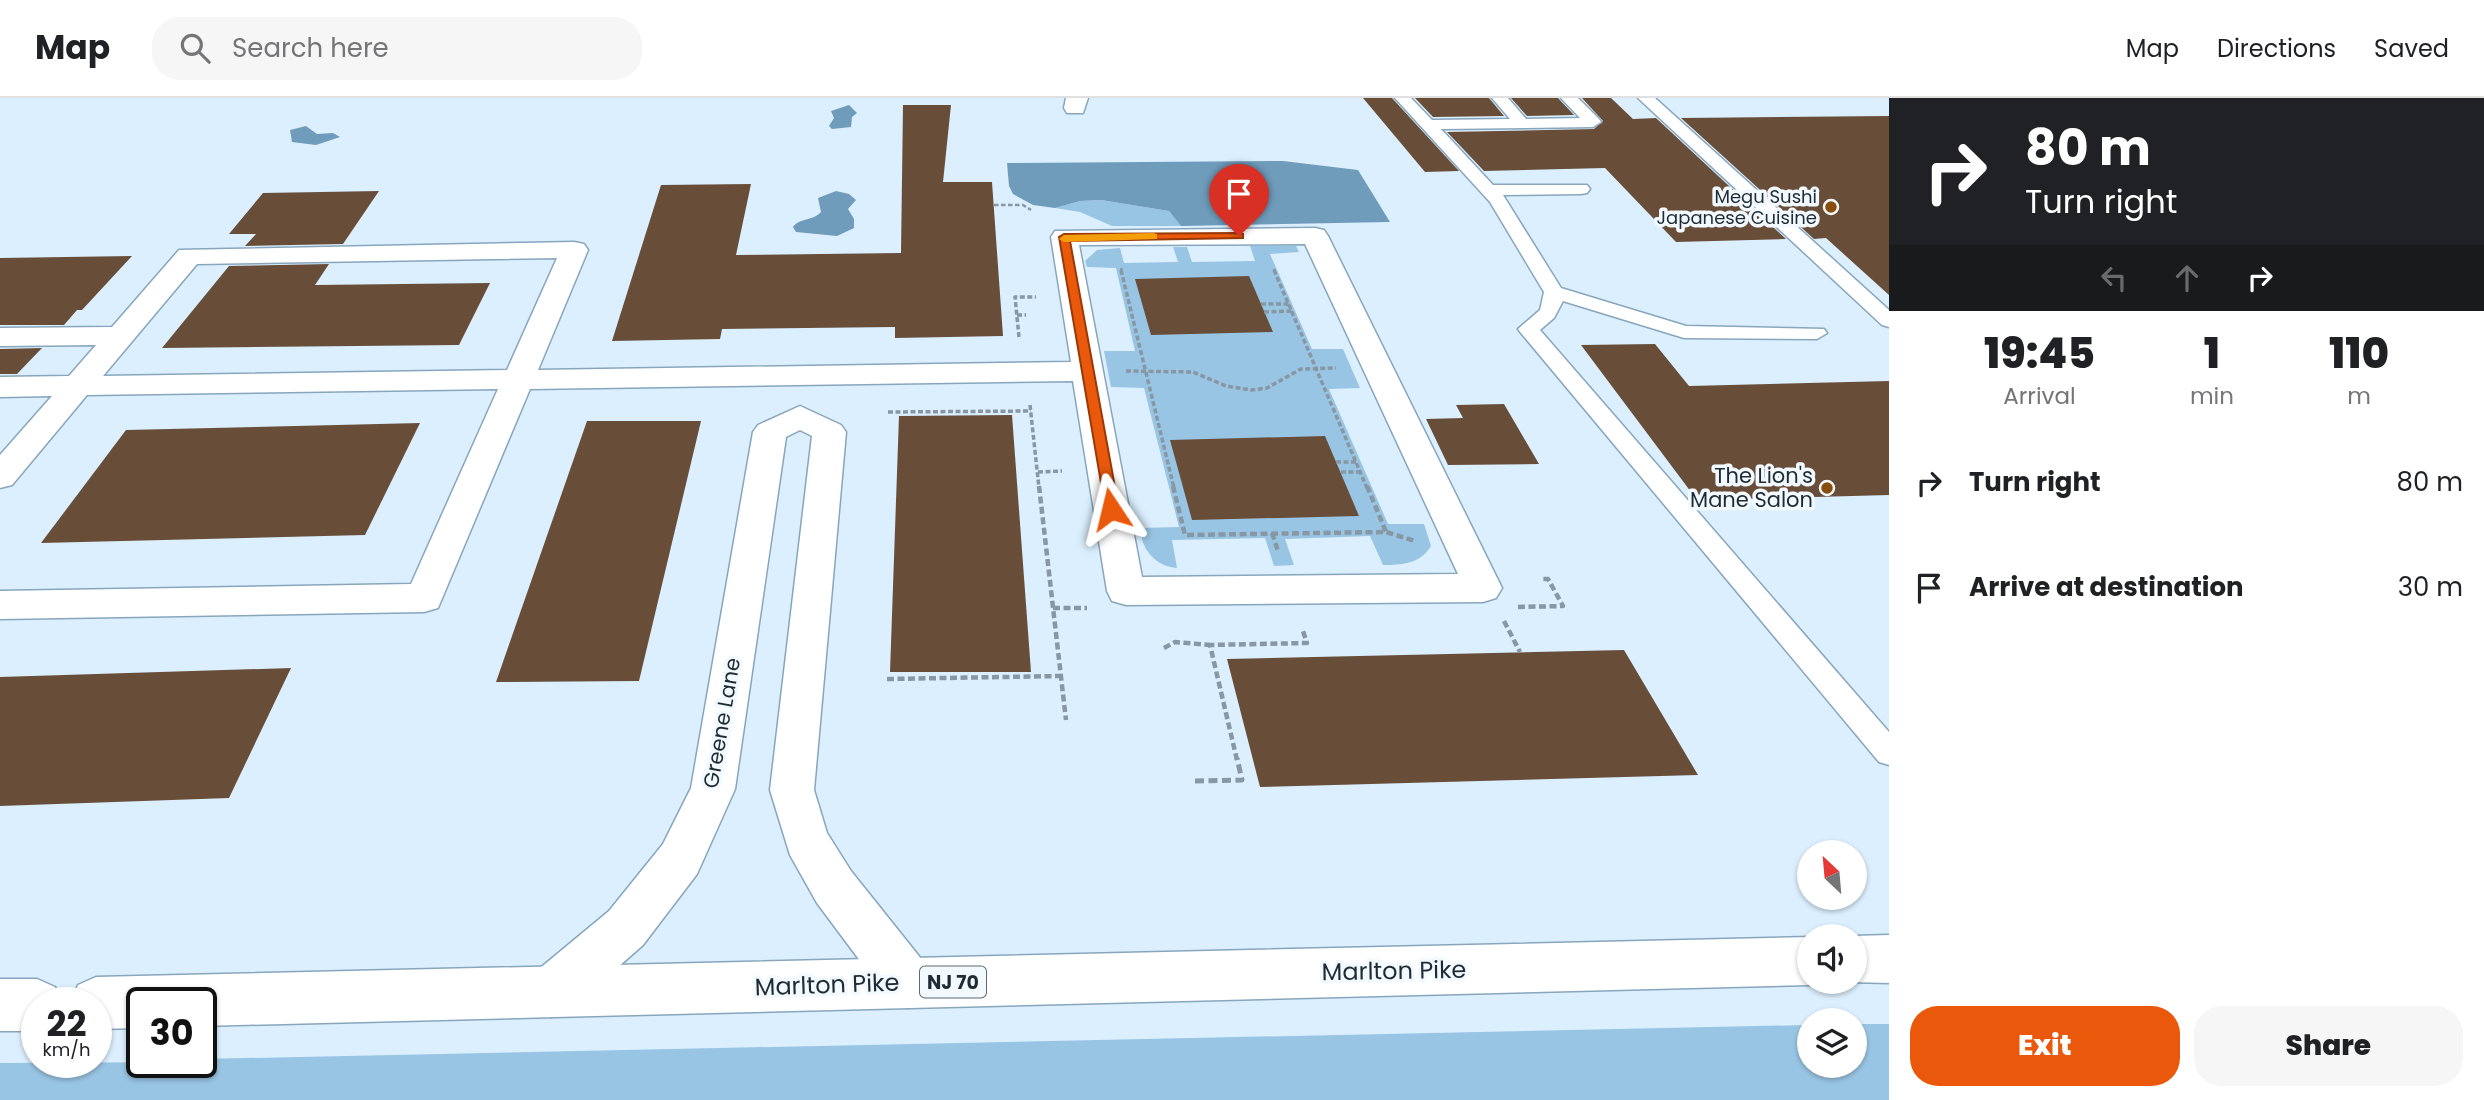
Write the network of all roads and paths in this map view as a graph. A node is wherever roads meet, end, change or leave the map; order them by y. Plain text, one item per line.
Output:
1 (1403, 98) edge
2 (1500, 98) edge
3 (1570, 98) edge
4 (1646, 98) edge
5 (1522, 123) junction
6 (1428, 125) junction
7 (1581, 189) dead end
8 (1489, 190) junction
9 (994, 205) dead end
10 (1031, 210) dead end
11 (1114, 237) junction
12 (1272, 264) dead end
13 (1554, 292) junction
14 (1040, 297) dead end
15 (1261, 304) dead end
16 (1289, 304) junction
17 (1292, 311) junction
18 (1264, 312) dead end
19 (1017, 315) junction
20 (1026, 315) dead end
21 (1889, 321) edge
22 (1817, 333) dead end
23 (120, 336) junction
24 (0, 337) edge
25 (1020, 342) dead end
26 (1316, 368) junction
27 (1347, 368) dead end
28 (1088, 371) junction
29 (1120, 371) dead end
30 (1145, 371) junction
31 (804, 375) junction
32 (519, 380) junction
33 (78, 386) junction
34 (0, 387) edge
35 (1029, 399) dead end
36 (1031, 411) junction
37 (893, 413) dead end
38 (800, 416) junction
39 (1336, 462) dead end
40 (1356, 462) junction
41 (1340, 472) dead end
42 (1360, 472) junction
43 (0, 477) edge
44 (1386, 532) junction
45 (1419, 542) dead end
46 (1541, 579) dead end
47 (0, 605) edge
48 (1510, 607) dead end
49 (1053, 608) junction
50 (1090, 608) dead end
51 (1503, 619) dead end
52 (1307, 643) dead end
53 (1210, 645) junction
54 (1164, 648) dead end
55 (1520, 652) dead end
56 (1061, 676) junction
57 (887, 679) dead end
58 (1066, 720) dead end
59 (1889, 753) edge
60 (1195, 781) dead end
61 (1889, 959) edge
62 (1867, 960) edge
63 (1797, 961) edge
64 (908, 983) junction
65 (551, 992) junction
66 (112, 1003) edge
67 (21, 1004) edge
68 (0, 1005) edge

1 - 6 lane
2 - 5 lane
3 - 5 lane
4 - 21 lane
5 - 6 lane
6 - 8 lane
7 - 8 lane
8 - 13 lane
9 - 10 path
11 - 28 main road
11 - 28 main road
11 - 30 path
12 - 16 path
13 - 22 lane
13 - 59 lane
14 - 19 path
15 - 16 path
16 - 17 path
17 - 18 path
17 - 26 path
19 - 20 path
19 - 25 path
23 - 24 main road
23 - 32 main road
23 - 33 main road
26 - 27 path
26 - 30 path
26 - 40 path
28 - 31 main road
29 - 30 path
30 - 44 path
31 - 32 main road
31 - 38 main road
32 - 33 main road
32 - 47 main road
33 - 34 main road
33 - 43 main road
35 - 36 path
36 - 37 path
36 - 49 path
38 - 64 main road
38 - 65 main road, Greene Lane
39 - 40 path
40 - 42 path
41 - 42 path
42 - 44 path
44 - 45 path
46 - 48 path
49 - 50 path
49 - 56 path
51 - 55 path
52 - 53 path
53 - 54 path
53 - 60 path
56 - 57 path
56 - 58 path
61 - 62 main road
63 - 64 main road, Marlton Pike / NJ 70
64 - 65 main road, Marlton Pike / NJ 70
65 - 66 main road, Marlton Pike / NJ 70
67 - 68 main road

